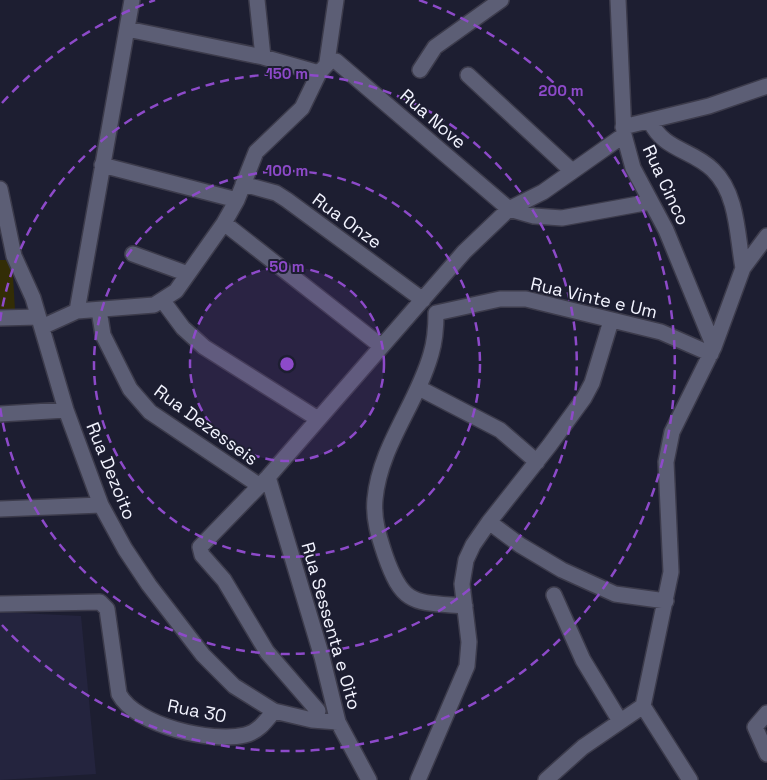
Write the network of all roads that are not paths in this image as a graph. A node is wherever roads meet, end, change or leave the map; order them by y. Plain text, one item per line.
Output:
1 (132, 0) edge
2 (257, 0) edge
3 (336, 0) edge
4 (501, 0) edge
5 (618, 0) edge
6 (127, 29) junction
7 (262, 57) junction
8 (326, 65) junction
9 (420, 70) dead end
10 (468, 75) dead end
11 (767, 86) edge
12 (650, 121) junction
13 (624, 131) junction
14 (102, 165) junction
15 (572, 171) junction
16 (243, 184) junction
17 (0, 189) edge
18 (237, 200) junction
19 (650, 202) junction
20 (509, 210) junction
21 (224, 223) junction
22 (767, 236) edge
23 (133, 254) dead end
24 (7, 256) edge
25 (743, 268) junction
26 (188, 274) junction
27 (162, 301) junction
28 (422, 302) junction
29 (99, 310) junction
30 (77, 311) junction
31 (436, 312) junction
32 (0, 318) edge
33 (611, 321) junction
34 (40, 322) junction
35 (381, 346) junction
36 (712, 350) junction
37 (418, 388) junction
38 (66, 410) junction
39 (0, 414) edge
40 (318, 419) junction
41 (538, 462) junction
42 (264, 482) junction
43 (101, 505) junction
44 (0, 510) edge
45 (489, 522) junction
46 (554, 595) dead end
47 (666, 602) junction
48 (0, 604) edge
49 (465, 606) junction
50 (643, 706) junction
51 (274, 711) junction
52 (318, 711) dead end
53 (767, 713) edge
54 (620, 721) junction
55 (338, 722) junction
56 (767, 754) edge
57 (369, 780) edge
58 (418, 780) edge
59 (546, 780) edge
60 (690, 780) edge

1 - 6 street
2 - 7 street
3 - 8 street
4 - 9 street
5 - 13 street, Rua Cinco
6 - 7 street, Rua Nove
6 - 14 street
7 - 8 street, Rua Nove
8 - 16 street
8 - 20 street, Rua Nove
10 - 15 street
11 - 12 street
12 - 13 street
12 - 25 street
13 - 15 street
13 - 19 street, Rua Cinco
14 - 18 street
14 - 30 street
15 - 20 street
16 - 18 street
16 - 28 street, Rua Onze
17 - 24 street, Rua Dezoito
18 - 21 street
19 - 20 street
19 - 36 street, Rua Cinco
20 - 28 street
21 - 26 street
21 - 35 street
22 - 25 street
23 - 26 street
24 - 34 street, Rua Dezoito
25 - 36 street
26 - 27 street
27 - 29 street
27 - 40 street
28 - 31 street, Rua Onze
28 - 35 street
29 - 30 street
29 - 42 street, Rua Dezesseis
30 - 34 street
31 - 33 street, Rua Vinte e Um
31 - 37 street
32 - 34 street
33 - 36 street, Rua Vinte e Um
33 - 41 street
34 - 38 street, Rua Dezoito
35 - 40 street
36 - 47 street
37 - 41 street
37 - 49 street
38 - 39 street
38 - 43 street, Rua Dezoito
40 - 42 street
41 - 45 street
42 - 52 street
42 - 55 street, Rua Sessenta e Oito
43 - 44 street
43 - 51 street, Rua Dezoito
45 - 47 street
45 - 49 street
46 - 54 street
47 - 50 street
48 - 51 street, Rua 30
49 - 58 street
50 - 54 street
50 - 60 street
51 - 55 street, Rua Dezoito
53 - 56 street
54 - 59 street
55 - 57 street, Rua Sessenta e Oito

